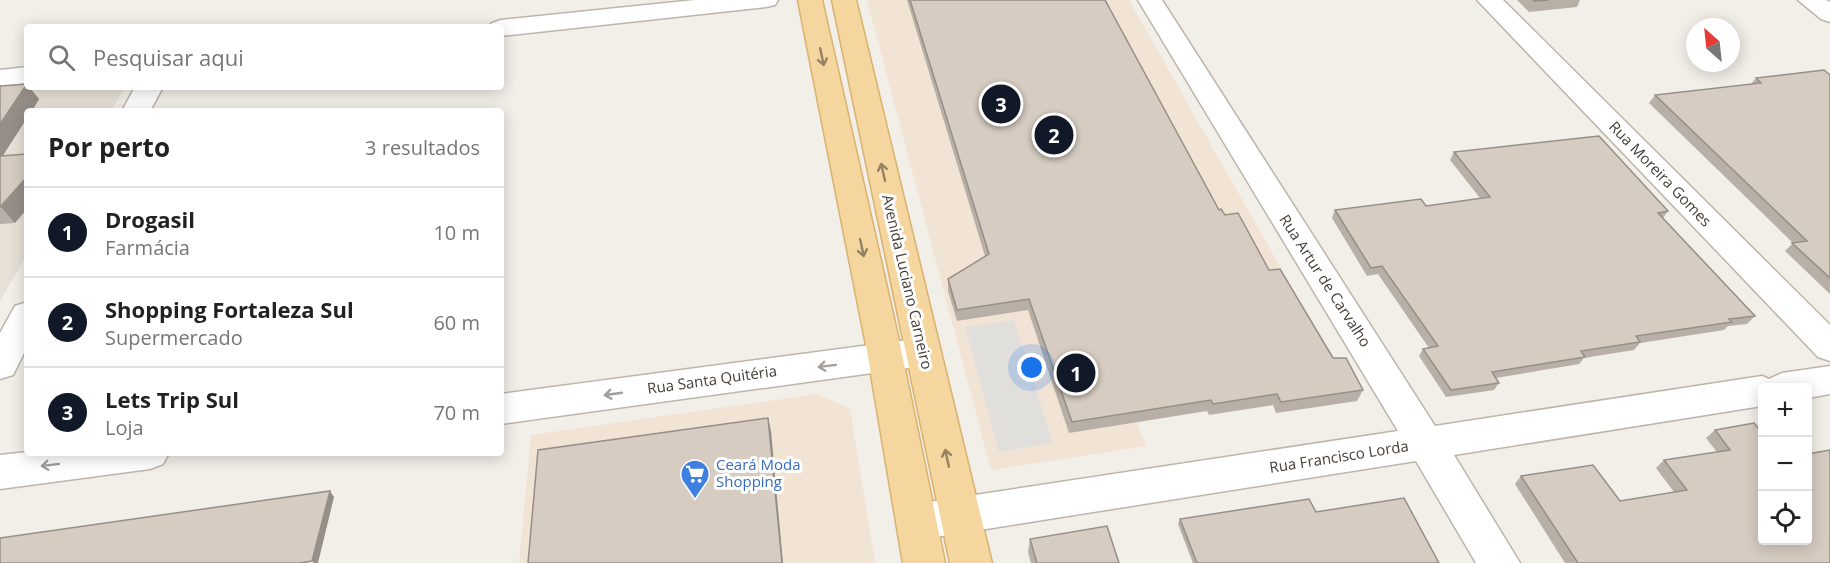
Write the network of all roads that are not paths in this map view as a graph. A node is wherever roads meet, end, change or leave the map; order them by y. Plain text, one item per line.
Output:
1 (766, 0) edge
2 (810, 0) edge
3 (844, 0) edge
4 (1150, 0) edge
5 (1489, 0) edge
6 (1810, 0) edge
7 (672, 5) edge
8 (1830, 14) edge
9 (504, 28) edge
10 (24, 75) edge
11 (0, 78) edge
12 (147, 90) edge
13 (138, 108) edge
14 (24, 321) edge
15 (1830, 347) edge
16 (923, 352) junction
17 (885, 357) junction
18 (0, 365) edge
19 (1830, 380) edge
20 (1809, 383) edge
21 (1758, 392) edge
22 (504, 409) edge
23 (1427, 444) junction
24 (126, 456) edge
25 (0, 472) edge
26 (960, 515) junction
27 (916, 522) junction
28 (924, 563) edge
29 (971, 563) edge
30 (1499, 563) edge

1 - 7 street
2 -> 17 main road
16 -> 3 main road, Avenida Luciano Carneiro
4 - 23 street, Rua Artur de Carvalho
5 - 15 street, Rua Moreira Gomes
6 - 8 street
7 - 9 street
10 - 11 street
12 - 13 street
14 - 18 street
16 - 17 street, Rua Santa Quitéria
26 -> 16 main road, Avenida Luciano Carneiro
17 -> 22 street, Rua Santa Quitéria
17 - 27 main road
19 - 20 street
21 - 23 street, Rua Francisco Lorda
23 - 26 street, Rua Francisco Lorda
23 - 30 street, Rua Artur de Carvalho
24 -> 25 street
26 - 27 street, Rua Francisco Lorda
26 - 29 main road, Avenida Luciano Carneiro
27 - 28 main road

